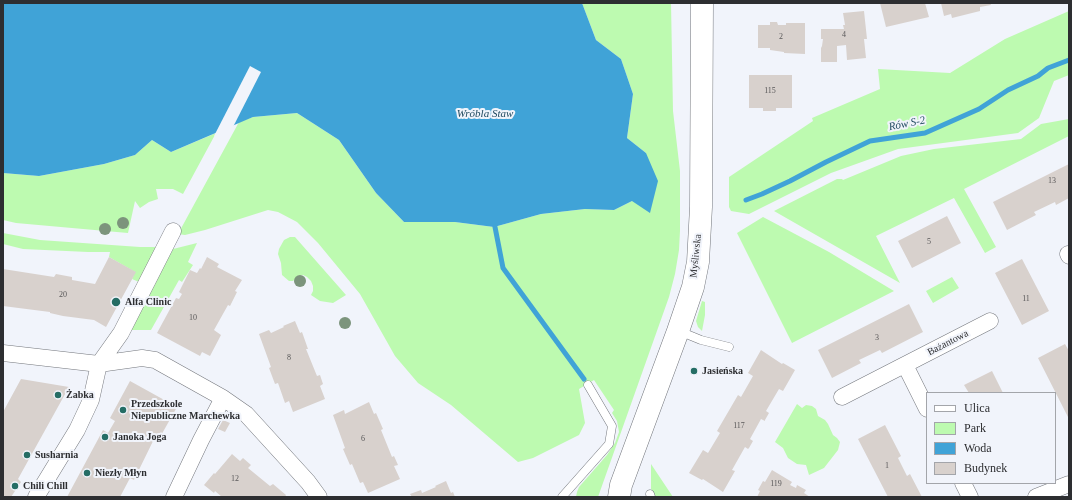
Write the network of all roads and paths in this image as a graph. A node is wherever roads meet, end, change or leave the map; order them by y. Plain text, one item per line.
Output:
1 (702, 3) edge
2 (173, 231) dead end
3 (990, 321) dead end
4 (678, 331) junction
5 (729, 347) dead end
6 (3, 353) edge
7 (99, 364) junction
8 (905, 364) junction
9 (588, 385) dead end
10 (223, 398) junction
11 (842, 398) dead end
12 (926, 407) edge
13 (964, 484) edge
14 (1069, 484) edge
15 (36, 497) edge
16 (174, 497) edge
17 (319, 497) edge
18 (562, 497) edge
19 (619, 497) edge
20 (970, 497) edge
21 (1036, 497) edge

1 - 4 street, Myśliwska
2 - 7 street
3 - 8 street, Bażantowa
4 - 5 lane
4 - 19 street, Myśliwska
6 - 7 street
7 - 10 street
7 - 15 street
8 - 11 street, Bażantowa
8 - 12 street
9 - 18 lane
10 - 16 street
10 - 17 street
13 - 20 street
14 - 21 street

